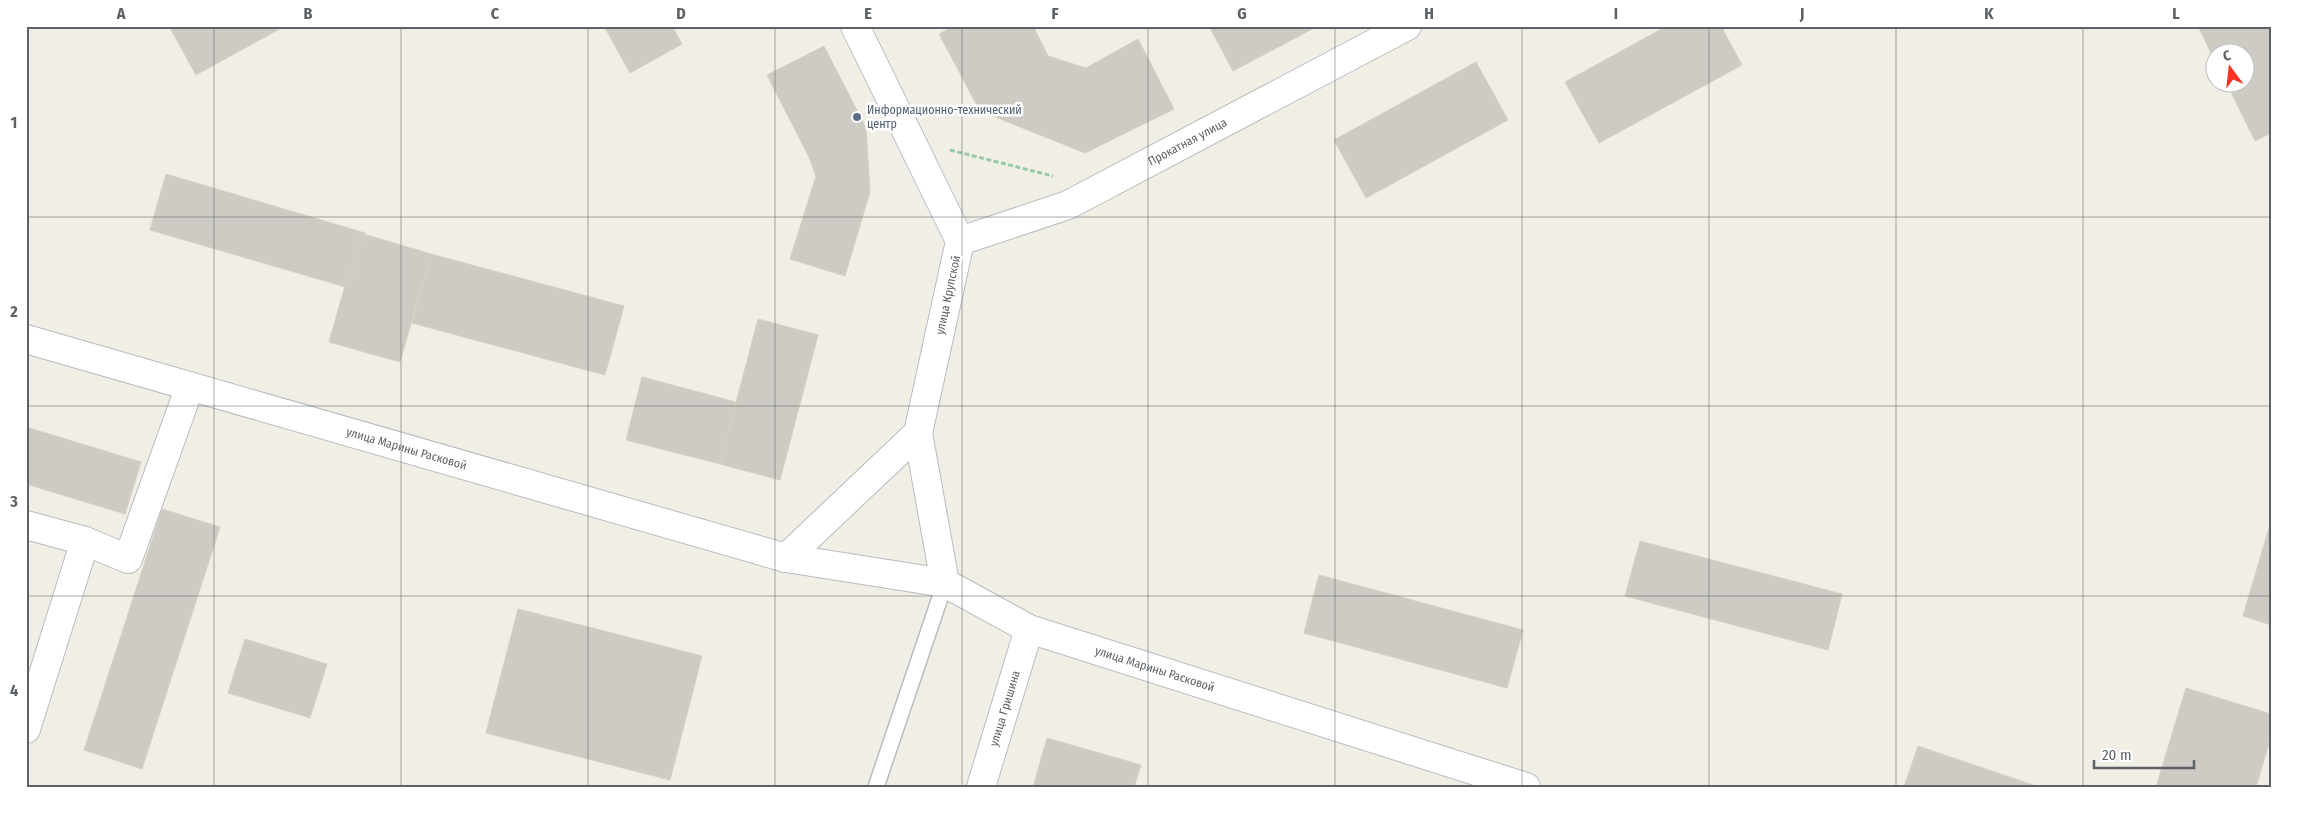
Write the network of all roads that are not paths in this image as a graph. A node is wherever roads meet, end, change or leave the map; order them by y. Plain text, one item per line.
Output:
1 (855, 26) edge
2 (1406, 26) edge
3 (960, 241) junction
4 (26, 339) edge
5 (190, 386) junction
6 (918, 433) junction
7 (26, 525) edge
8 (84, 541) junction
9 (786, 558) junction
10 (945, 583) junction
11 (1029, 629) junction
12 (26, 729) edge
13 (876, 787) edge
14 (980, 787) edge
15 (1526, 787) edge

1 - 3 street, улица Крупской
2 - 3 street, Прокатная улица
3 - 6 street, улица Крупской
4 - 5 street, улица Марины Расковой
5 - 8 street
5 - 9 street, улица Марины Расковой
6 - 9 street
6 - 10 street, улица Крупской
7 - 8 street
8 - 12 street
9 - 10 street, улица Марины Расковой
10 - 11 street, улица Марины Расковой
10 - 13 lane
11 - 14 street, улица Гришина
11 - 15 street, улица Марины Расковой

